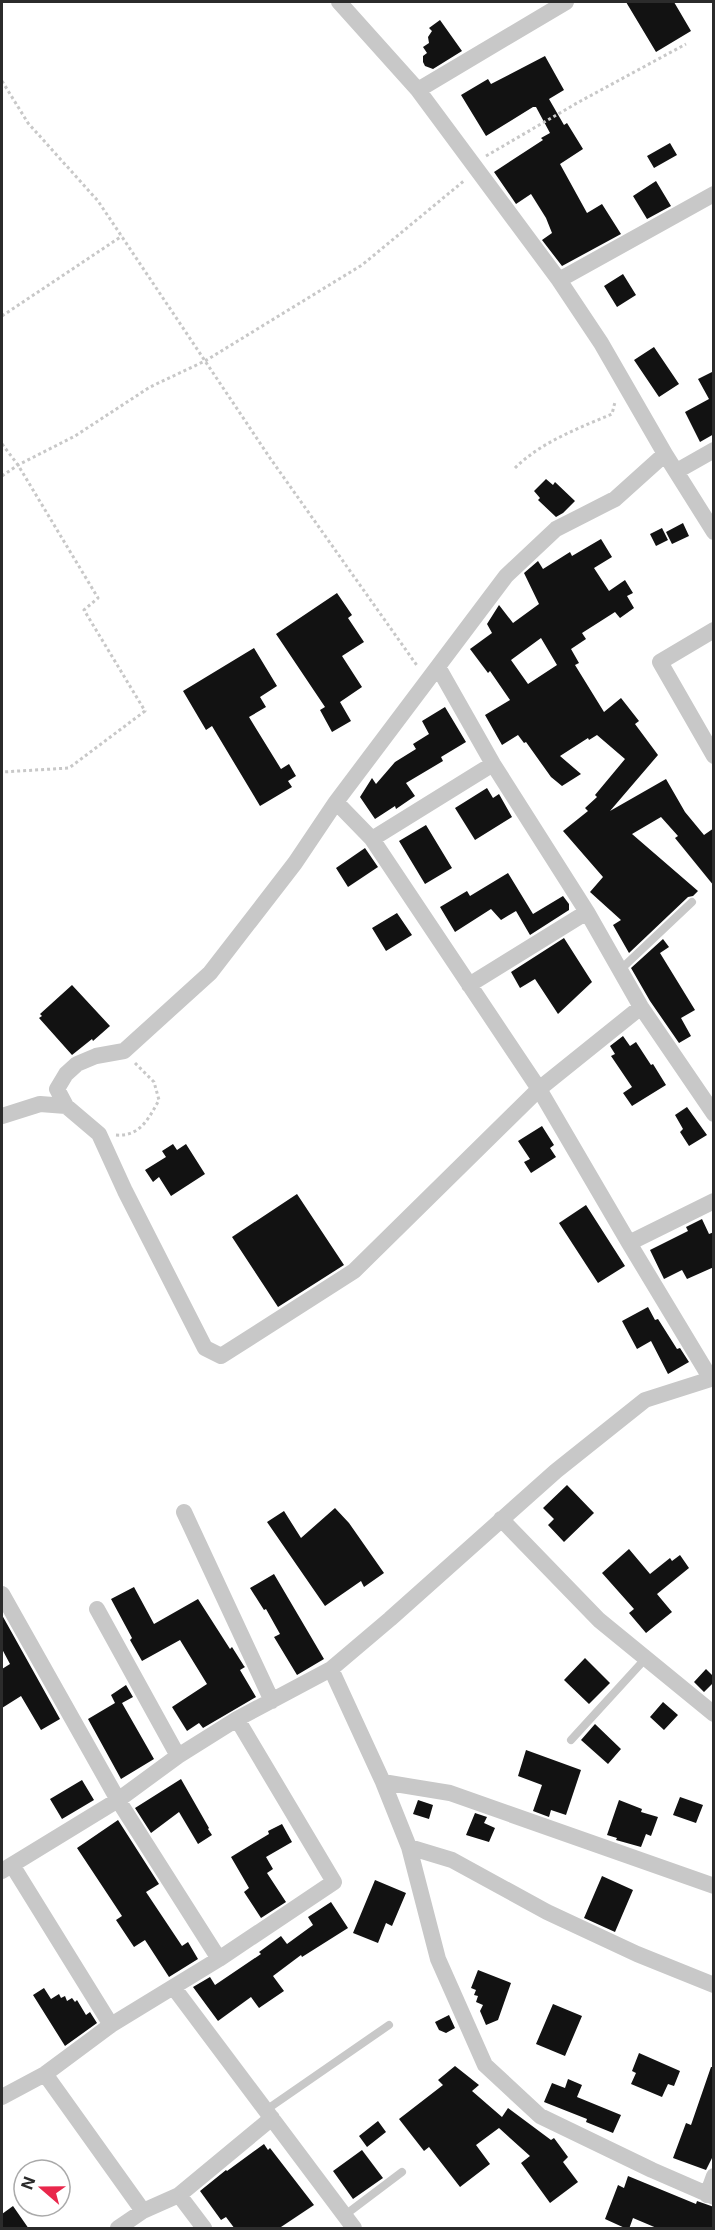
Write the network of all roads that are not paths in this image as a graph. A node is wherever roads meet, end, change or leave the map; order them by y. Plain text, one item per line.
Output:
1 (339, 2) edge
2 (566, 2) edge
3 (418, 90) junction
4 (714, 194) edge
5 (559, 280) junction
6 (714, 450) edge
7 (665, 454) junction
8 (678, 471) junction
9 (714, 532) edge
10 (714, 630) edge
11 (438, 667) junction
12 (714, 756) edge
13 (493, 764) junction
14 (336, 802) junction
15 (372, 839) junction
16 (692, 902) dead end
17 (587, 912) junction
18 (620, 970) junction
19 (469, 985) junction
20 (641, 1007) junction
21 (539, 1089) junction
22 (66, 1106) junction
23 (714, 1114) edge
24 (2, 1116) edge
25 (714, 1201) edge
26 (629, 1243) junction
27 (712, 1379) edge
28 (184, 1512) dead end
29 (501, 1520) junction
30 (2, 1594) edge
31 (97, 1609) dead end
32 (646, 1658) junction
33 (331, 1669) junction
34 (272, 1701) junction
35 (714, 1714) edge
36 (237, 1719) junction
37 (571, 1740) dead end
38 (178, 1756) junction
39 (383, 1782) junction
40 (117, 1800) junction
41 (409, 1847) junction
42 (7, 1868) edge
43 (714, 1886) edge
44 (219, 1959) junction
45 (714, 1985) edge
46 (174, 1988) junction
47 (111, 2025) junction
48 (388, 2025) dead end
49 (45, 2074) junction
50 (2, 2097) edge
51 (269, 2114) junction
52 (402, 2172) dead end
53 (714, 2176) edge
54 (179, 2195) junction
55 (710, 2196) edge
56 (143, 2211) junction
57 (350, 2222) edge
58 (118, 2229) edge
59 (204, 2229) edge

1 - 3 street
2 - 3 street
3 - 5 street
4 - 5 street
5 - 7 street
6 - 8 street
7 - 8 street
7 - 11 street
8 - 9 street
10 - 12 street
11 - 13 street
11 - 14 street
13 - 15 street
13 - 17 street
14 - 15 street
14 - 22 street
15 - 19 street
16 - 18 lane
17 - 18 street
17 - 19 street
18 - 20 street
19 - 21 street
20 - 21 street
20 - 23 street
21 - 22 street
21 - 26 street
22 - 24 street
25 - 26 street
26 - 27 street
27 - 29 street
28 - 34 street
29 - 32 street
29 - 33 street
30 - 40 street
31 - 38 street
32 - 35 street
32 - 37 lane
33 - 34 street
33 - 39 street
34 - 36 street
36 - 38 street
36 - 44 street
38 - 40 street
39 - 41 street
39 - 43 street
40 - 42 street
40 - 44 street
41 - 45 street
41 - 55 street
42 - 47 street
44 - 46 street
46 - 47 street
46 - 51 street
47 - 49 street
48 - 51 lane
49 - 50 street
49 - 56 street
51 - 54 street
51 - 57 street
52 - 57 lane
53 - 55 street
54 - 56 street
54 - 59 street
56 - 58 street

